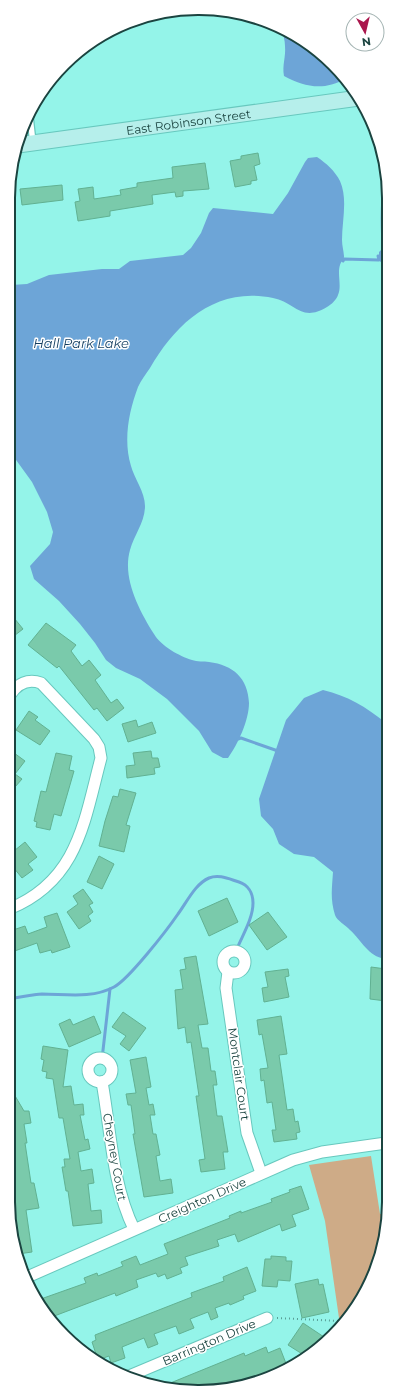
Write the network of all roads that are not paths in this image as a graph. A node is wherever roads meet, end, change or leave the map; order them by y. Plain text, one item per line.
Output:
1 (352, 99) edge
2 (28, 131) edge
3 (26, 144) edge
4 (15, 688) edge
5 (15, 906) edge
6 (228, 972) dead end
7 (102, 1082) dead end
8 (382, 1144) edge
9 (261, 1174) junction
10 (134, 1229) junction
11 (31, 1275) edge
12 (266, 1318) road end
13 (135, 1373) edge

1 - 3 street, East Robinson Street
2 - 3 lane
4 - 5 street
6 - 9 street, Montclair Court
7 - 10 street, Cheyney Court
8 - 9 street, Creighton Drive
9 - 10 street, Creighton Drive
10 - 11 street, Creighton Drive
12 - 13 street, Barrington Drive

